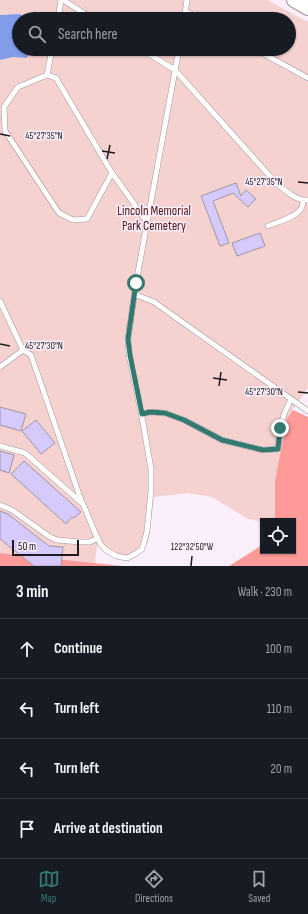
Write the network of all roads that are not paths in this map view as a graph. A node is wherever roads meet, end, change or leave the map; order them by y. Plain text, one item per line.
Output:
1 (62, 0) edge
2 (187, 0) edge
3 (294, 0) edge
4 (308, 8) edge
5 (185, 11) edge
6 (59, 12) edge
7 (82, 12) edge
8 (51, 56) edge
9 (152, 56) edge
10 (178, 56) edge
11 (268, 56) edge
12 (175, 70) junction
13 (47, 75) junction
14 (308, 78) edge
15 (112, 173) junction
16 (306, 200) edge
17 (147, 222) junction
18 (268, 226) dead end
19 (134, 294) junction
20 (0, 301) edge
21 (23, 350) junction
22 (0, 367) edge
23 (291, 399) junction
24 (308, 411) edge
25 (142, 414) junction
26 (0, 446) edge
27 (83, 504) junction
28 (0, 505) edge
29 (98, 538) junction

1 - 6 lane
1 - 7 lane
2 - 5 lane
3 - 4 main road
8 - 13 lane
9 - 12 lane
10 - 12 lane
11 - 14 lane
12 - 16 lane
12 - 17 lane
13 - 15 lane
13 - 15 lane
15 - 17 lane
16 - 18 lane
17 - 19 lane
19 - 23 lane
19 - 25 lane
20 - 21 lane
21 - 22 lane
21 - 27 lane
23 - 24 lane
23 - 25 lane
25 - 29 lane
26 - 27 lane
27 - 29 lane
28 - 29 lane

